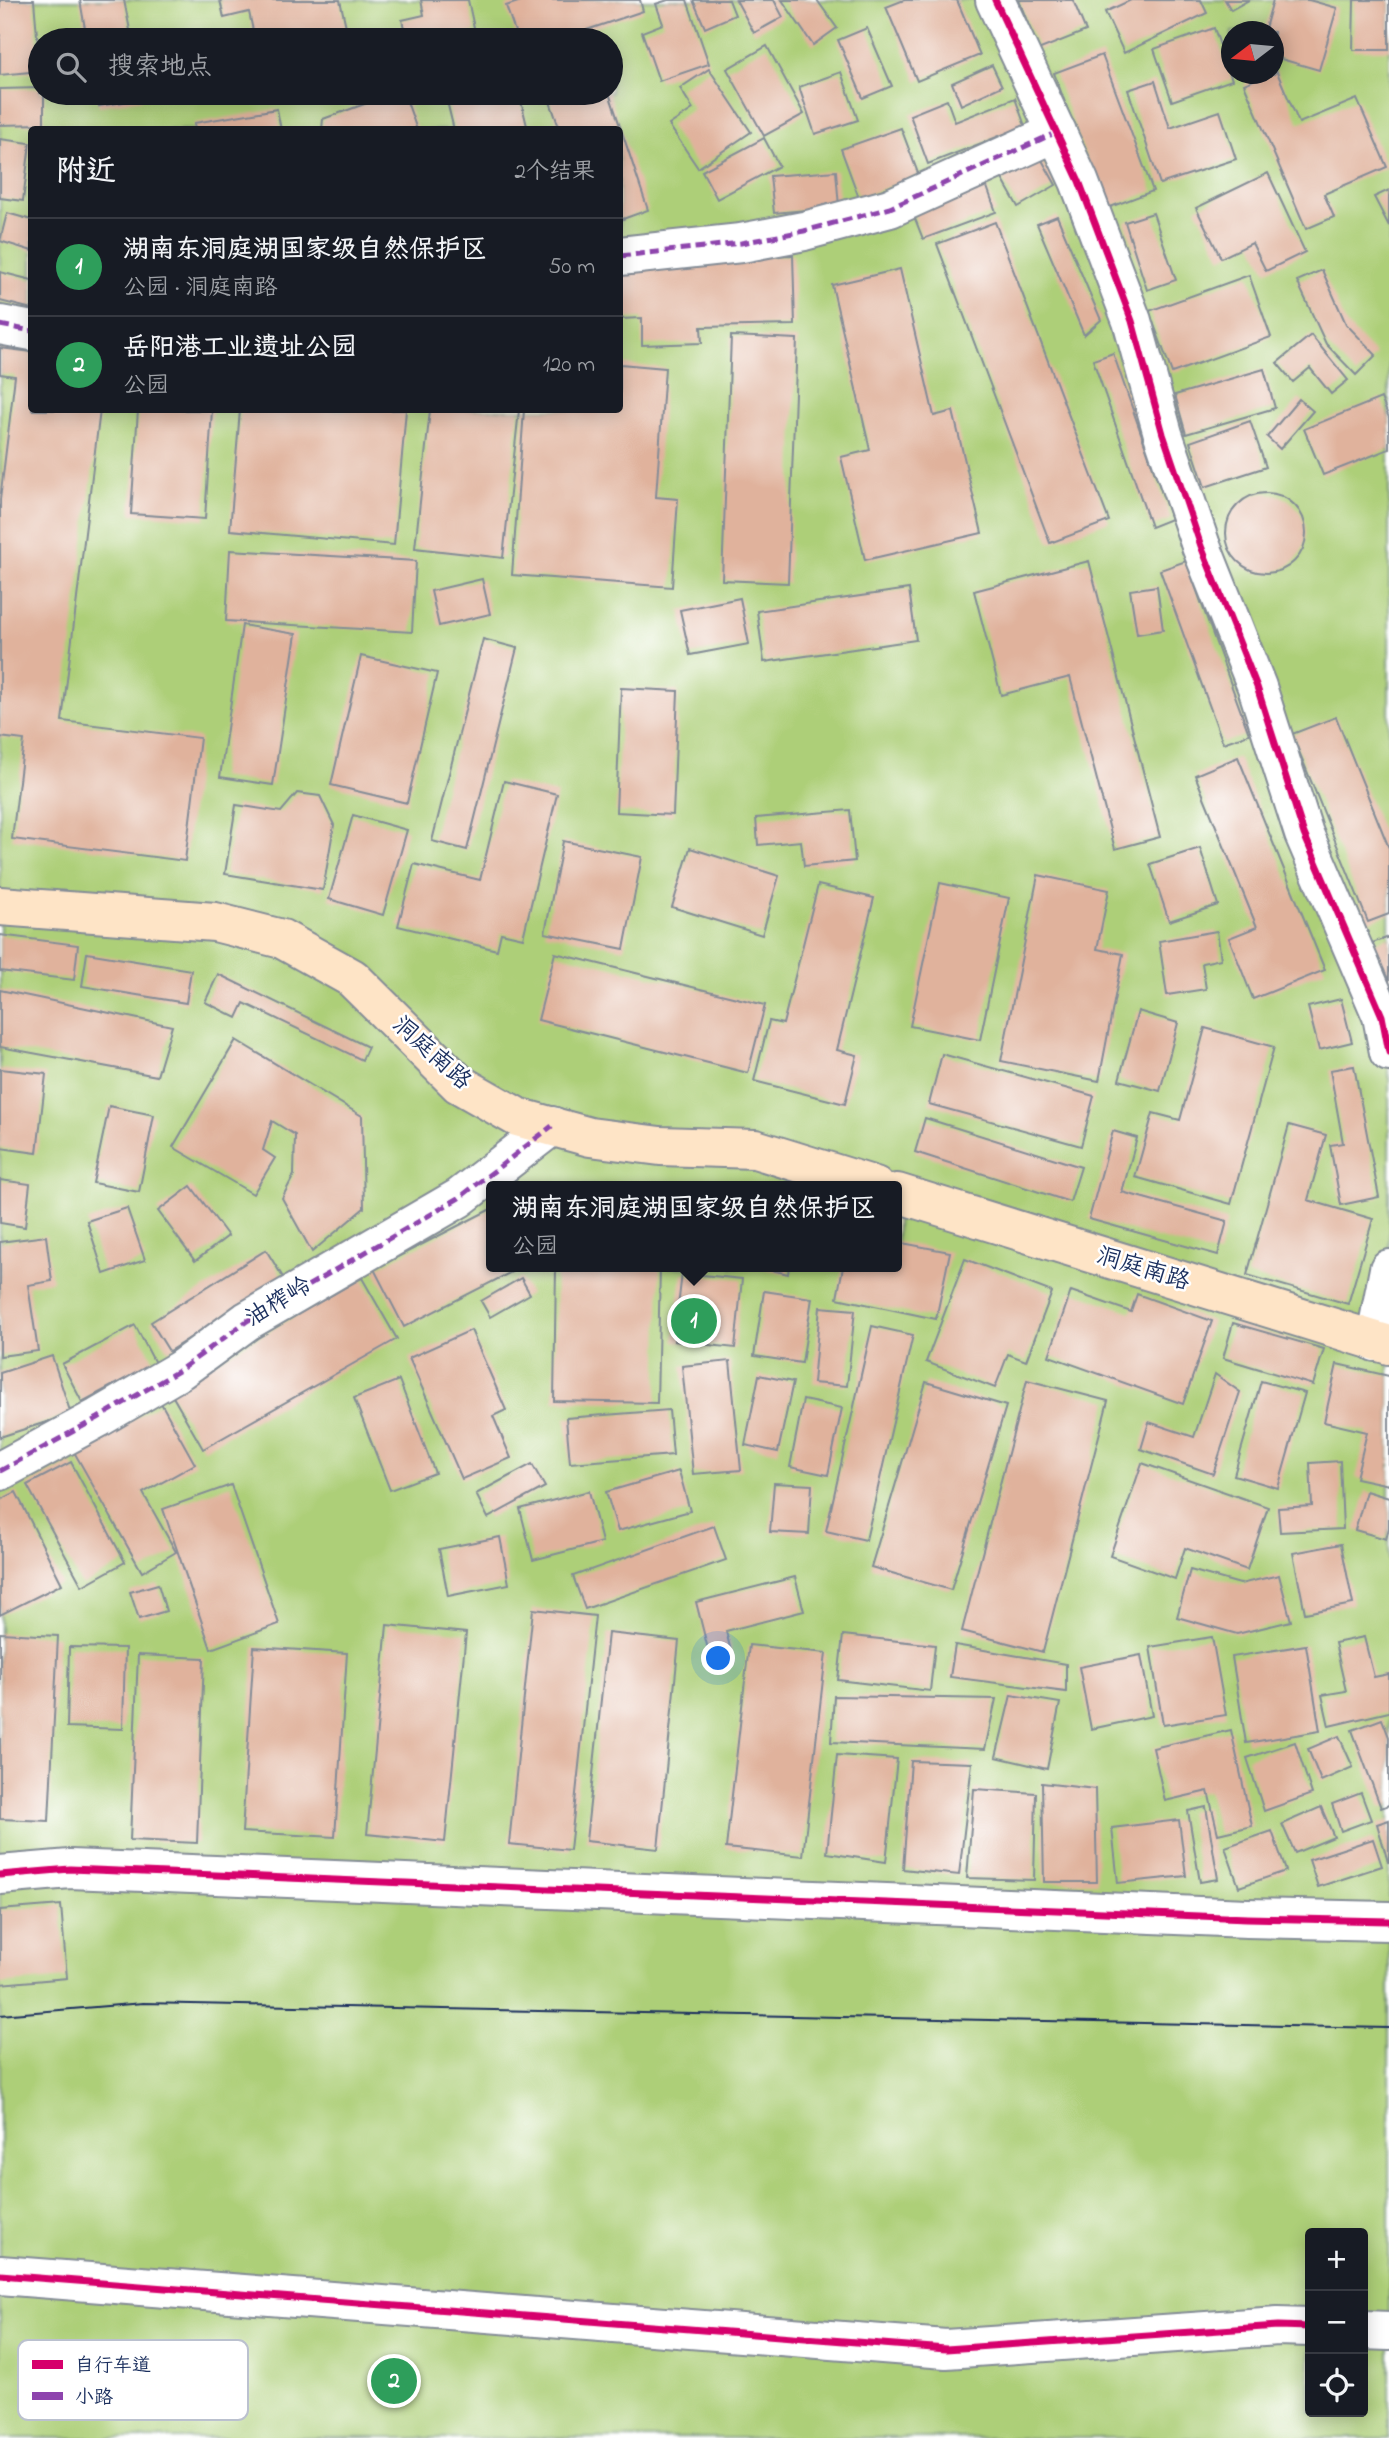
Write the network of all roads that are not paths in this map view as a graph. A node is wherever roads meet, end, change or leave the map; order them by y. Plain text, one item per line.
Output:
1 (995, 0) edge
2 (1057, 132) junction
3 (623, 256) edge
4 (0, 325) edge
5 (28, 330) edge
6 (0, 906) edge
7 (1389, 1052) edge
8 (552, 1126) junction
9 (859, 1181) edge
10 (902, 1195) edge
11 (1389, 1269) edge
12 (1382, 1343) edge
13 (0, 1471) edge
14 (0, 1875) edge
15 (1389, 1921) edge
16 (0, 2275) edge
17 (1305, 2327) edge
18 (1368, 2330) edge
19 (1389, 2331) edge

1 - 2 street
2 - 3 street
2 - 7 street
4 - 5 street
6 - 8 main road, 洞庭南路
8 - 9 main road, 洞庭南路
8 - 13 street, 油榨岭
10 - 12 main road, 洞庭南路
11 - 12 street
14 - 15 street
16 - 17 street
18 - 19 street

